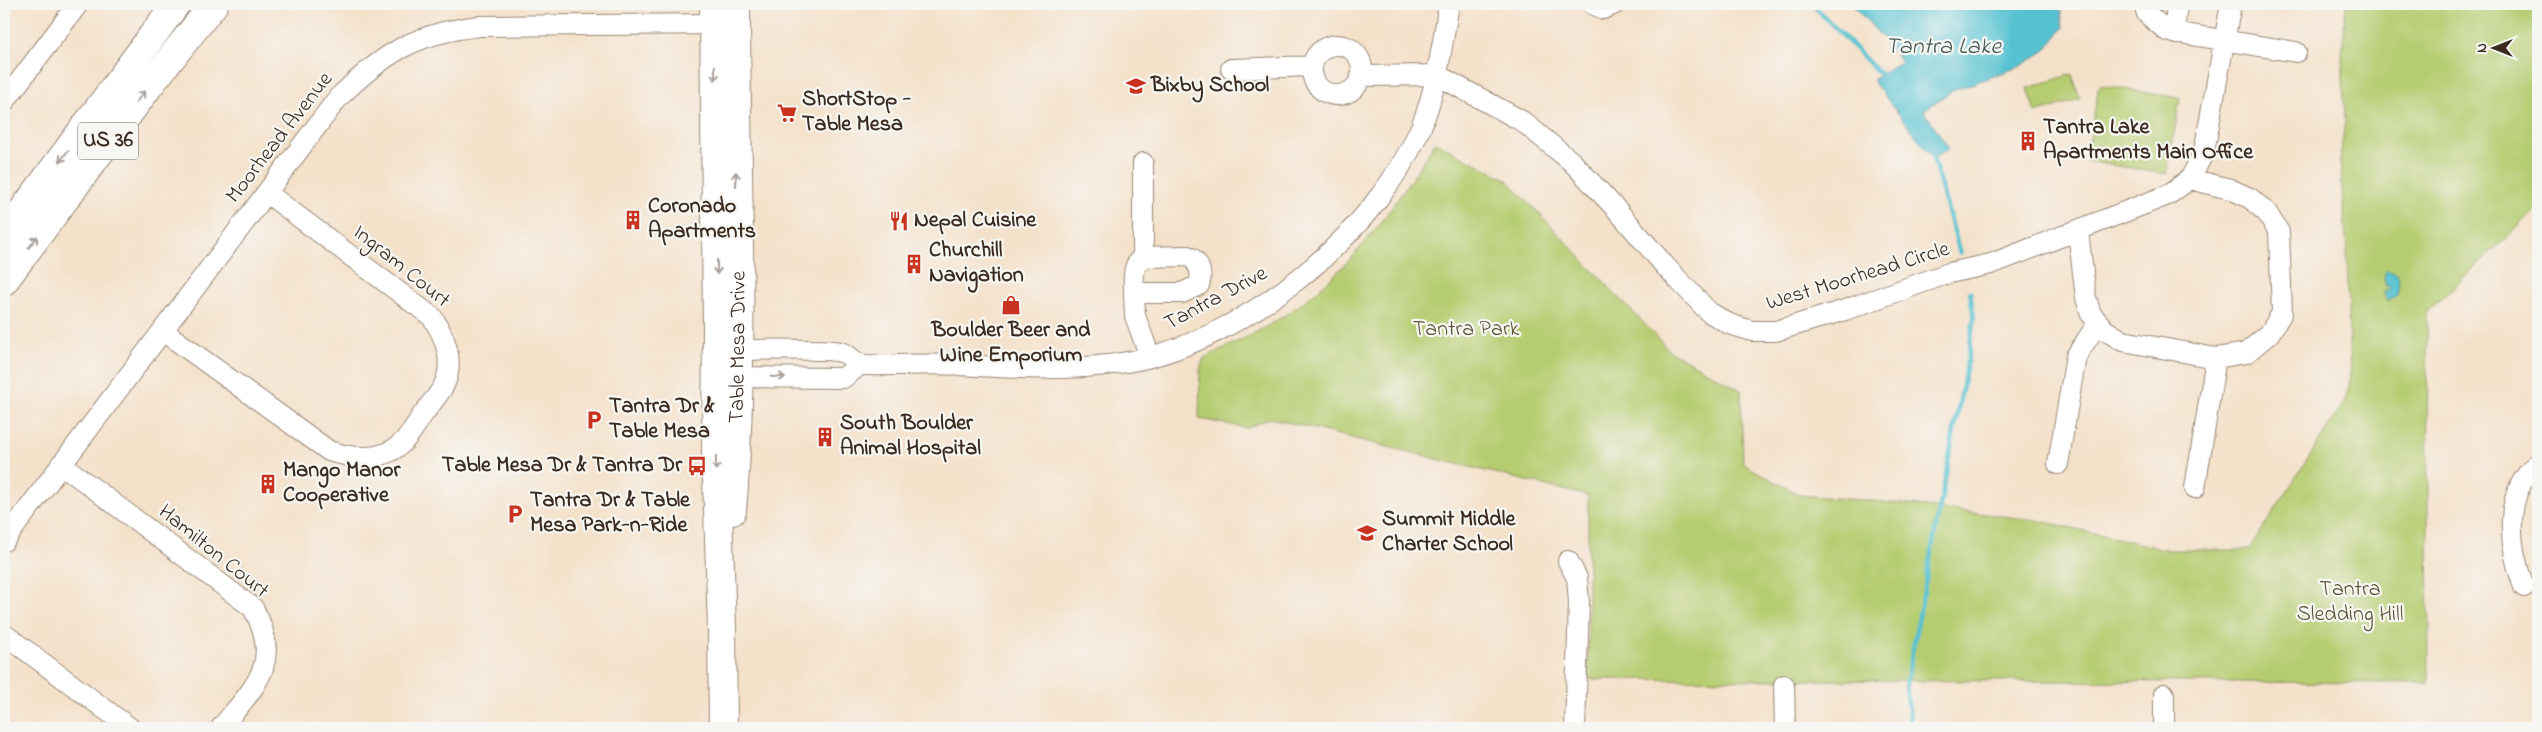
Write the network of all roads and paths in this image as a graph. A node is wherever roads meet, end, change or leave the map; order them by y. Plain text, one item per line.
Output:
1 (78, 4) edge
2 (176, 4) edge
3 (214, 4) edge
4 (1449, 4) edge
5 (1592, 4) edge
6 (1616, 4) edge
7 (2144, 4) edge
8 (2177, 4) edge
9 (2231, 4) edge
10 (725, 14) edge
11 (2174, 33) junction
12 (2224, 42) junction
13 (2296, 52) dead end
14 (1312, 66) junction
15 (1232, 69) dead end
16 (1437, 75) junction
17 (1361, 76) junction
18 (4, 101) edge
19 (1143, 163) dead end
20 (2190, 178) junction
21 (267, 193) junction
22 (2078, 231) junction
23 (4, 236) edge
24 (1143, 257) junction
25 (4, 281) edge
26 (1134, 293) junction
27 (2098, 323) junction
28 (163, 330) junction
29 (1150, 357) junction
30 (2216, 358) junction
31 (732, 363) junction
32 (860, 365) junction
33 (2538, 463) edge
34 (61, 464) junction
35 (2058, 464) dead end
36 (2194, 488) dead end
37 (4, 540) edge
38 (1568, 561) dead end
39 (2524, 587) dead end
40 (4, 634) edge
41 (1784, 685) dead end
42 (2164, 694) dead end
43 (130, 728) edge
44 (221, 728) edge
45 (723, 728) edge
46 (1575, 728) edge
47 (1785, 728) edge
48 (2164, 728) edge

1 - 18 street
2 -> 23 highway, US 36
25 -> 3 highway, US 36
4 - 16 street, Tantra Drive
5 - 6 street
7 - 11 street
8 - 11 street
9 - 12 street, West Moorhead Circle
10 - 21 street, Moorhead Avenue
10 - 31 highway, Table Mesa Drive
11 - 12 street
12 - 13 street
12 - 20 street, West Moorhead Circle
14 - 15 street
14 - 17 street
14 - 17 street
16 - 17 street
16 - 22 street, West Moorhead Circle
16 - 29 street, Tantra Drive
19 - 24 street
20 - 22 street, West Moorhead Circle
20 - 30 street
21 - 28 street, Moorhead Avenue
21 - 28 street, Ingram Court
22 - 27 street
24 - 26 street
24 - 26 street
26 - 29 street
27 - 30 street
27 - 35 street
28 - 34 street, Moorhead Avenue
29 - 32 street, Tantra Drive
30 - 36 street
31 - 32 street
31 -> 32 street
31 - 45 highway, Table Mesa Drive
33 - 39 street
34 - 37 street, Moorhead Avenue
34 - 44 street, Hamilton Court
38 - 46 street
40 - 43 street
41 - 47 street
42 - 48 street

